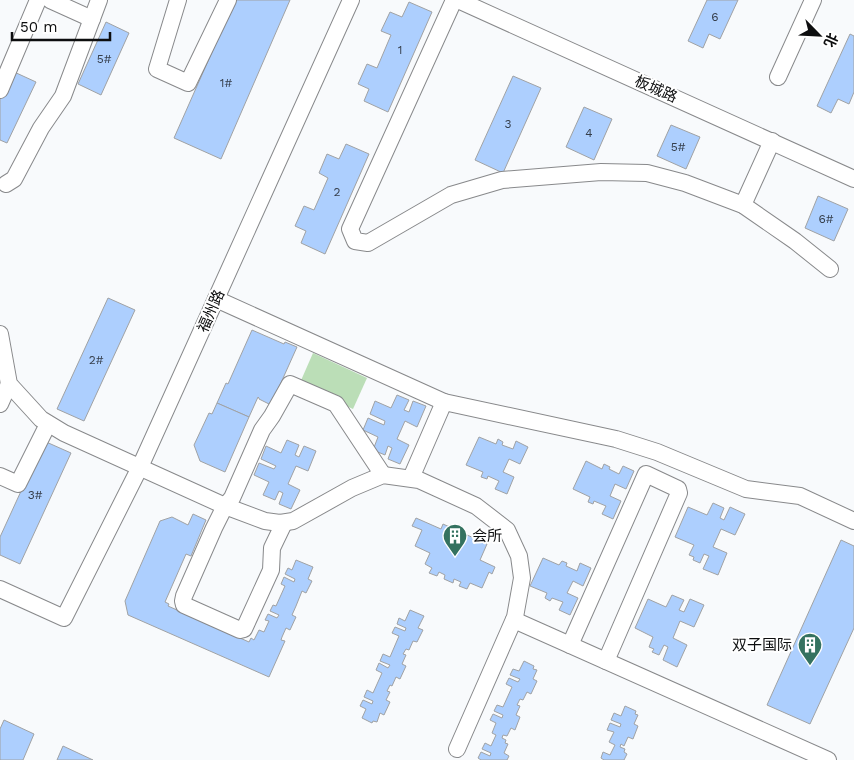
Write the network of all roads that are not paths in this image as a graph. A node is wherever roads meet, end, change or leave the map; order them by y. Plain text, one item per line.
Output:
1 (38, 0) edge
2 (50, 0) edge
3 (98, 0) edge
4 (178, 0) edge
5 (228, 0) edge
6 (351, 0) edge
7 (454, 0) edge
8 (458, 0) edge
9 (812, 0) edge
10 (92, 19) junction
11 (778, 77) dead end
12 (0, 90) edge
13 (772, 141) junction
14 (854, 179) edge
15 (2, 188) edge
16 (743, 206) junction
17 (830, 268) dead end
18 (216, 299) junction
19 (0, 334) edge
20 (9, 384) junction
21 (444, 402) junction
22 (0, 404) edge
23 (48, 424) junction
24 (658, 452) junction
25 (140, 467) junction
26 (646, 474) junction
27 (383, 475) junction
28 (0, 476) edge
29 (411, 478) junction
30 (225, 506) junction
31 (854, 521) edge
32 (284, 523) junction
33 (0, 589) edge
34 (514, 620) junction
35 (570, 645) junction
36 (606, 661) junction
37 (457, 749) dead end
38 (828, 760) edge

1 - 12 street
2 - 10 street
3 - 10 street
4 - 5 street
6 - 18 street, 福州路
7 - 16 street
8 - 13 street, 板城路
9 - 11 street
10 - 15 street
13 - 14 street, 板城路
13 - 16 street
16 - 17 street
18 - 21 street
18 - 25 street, 福州路
19 - 20 street
20 - 22 street
20 - 23 street
21 - 24 street
21 - 29 street
23 - 25 street
23 - 28 street
24 - 26 street
24 - 31 street
25 - 30 street
25 - 33 street, 福州路
26 - 35 street
26 - 36 street
27 - 29 street
27 - 30 street
27 - 32 street
29 - 34 street
30 - 32 street
30 - 32 street
34 - 35 street
34 - 37 street
35 - 36 street
36 - 38 street

